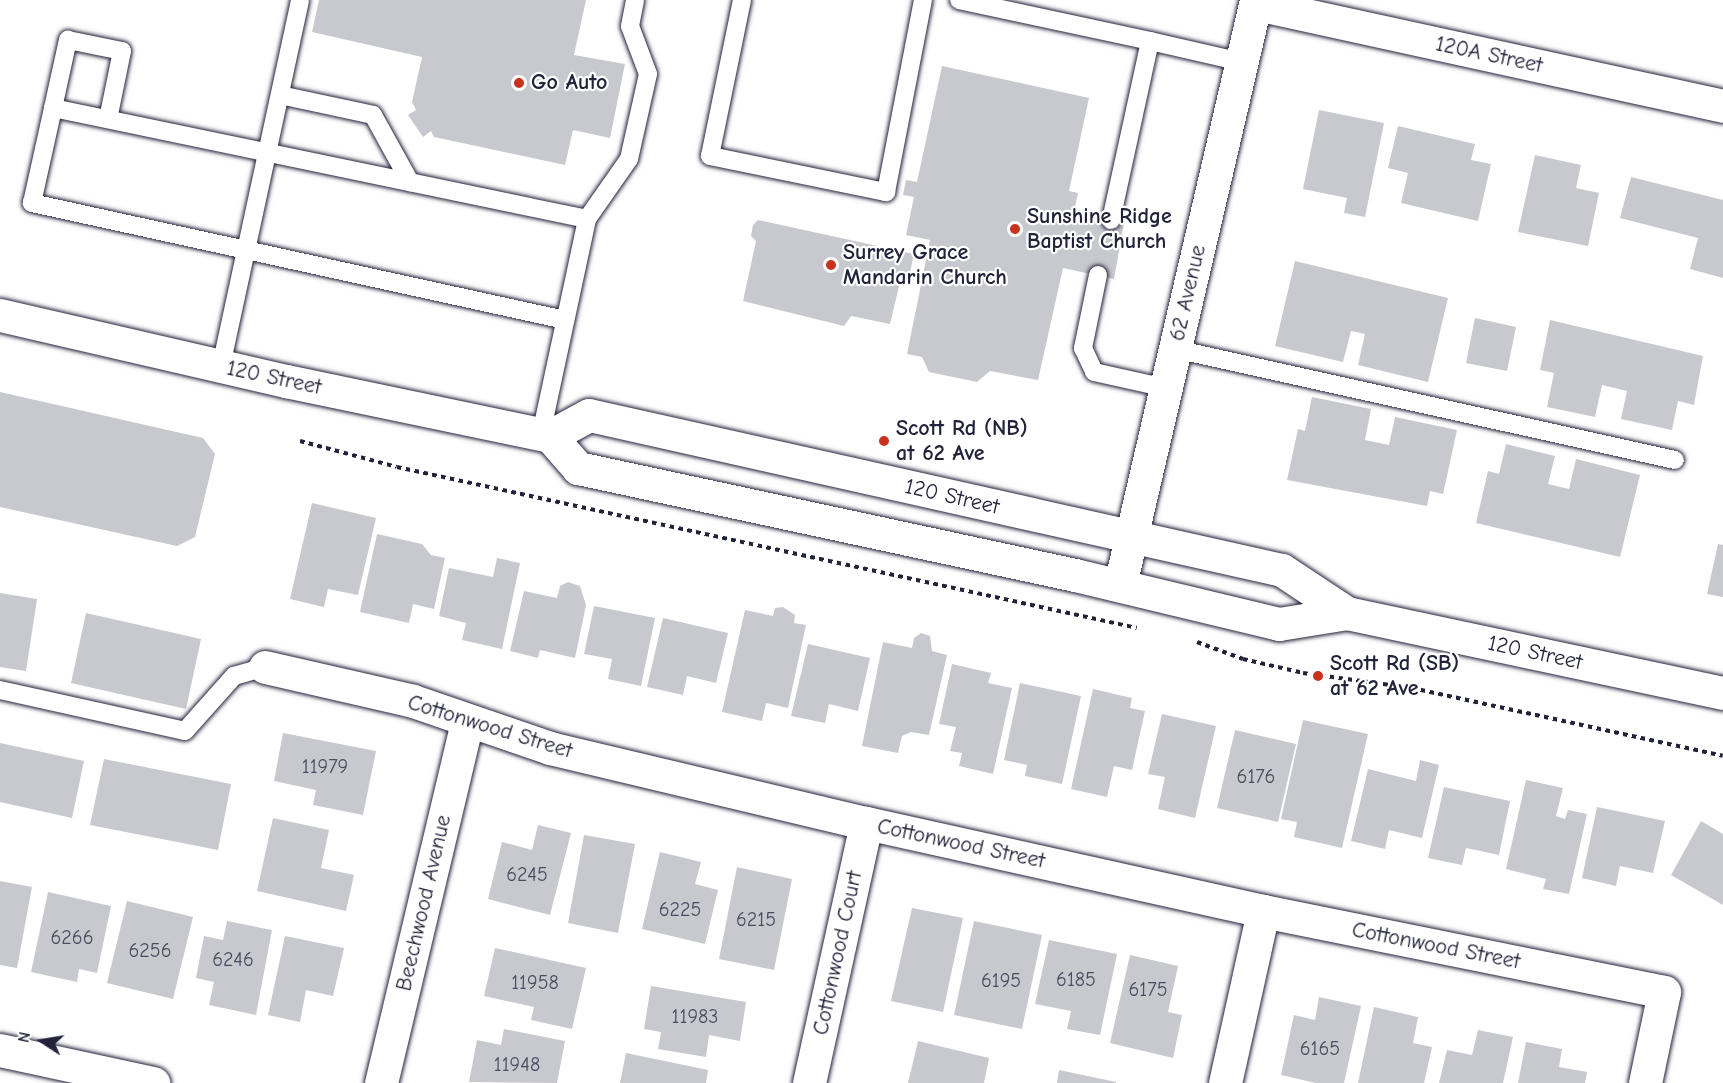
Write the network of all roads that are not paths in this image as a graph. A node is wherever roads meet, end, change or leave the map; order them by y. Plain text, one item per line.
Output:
1 (300, 0) edge
2 (635, 0) edge
3 (742, 0) edge
4 (923, 0) edge
5 (959, 0) edge
6 (1256, 2) edge
7 (1150, 41) junction
8 (1242, 62) junction
9 (280, 95) junction
10 (1723, 106) edge
11 (53, 108) junction
12 (108, 119) junction
13 (268, 153) junction
14 (410, 182) junction
15 (587, 219) junction
16 (1111, 220) dead end
17 (246, 250) junction
18 (1098, 275) dead end
19 (0, 315) edge
20 (565, 320) junction
21 (1175, 349) junction
22 (221, 366) junction
23 (1166, 388) junction
24 (545, 435) junction
25 (1675, 460) dead end
26 (1131, 537) junction
27 (1120, 585) junction
28 (1347, 613) junction
29 (265, 667) joint
30 (0, 690) edge
31 (1723, 693) edge
32 (466, 722) junction
33 (866, 824) junction
34 (1263, 911) junction
35 (0, 1050) edge
36 (153, 1083) edge
37 (381, 1083) edge
38 (809, 1083) edge
39 (1225, 1083) edge
40 (1645, 1083) edge

1 - 9 lane
2 - 15 lane
3 - 4 lane
5 - 7 lane
6 - 8 street, 62 Avenue
6 - 10 street, 120A Street
7 - 8 lane
7 - 16 lane
8 - 21 street, 62 Avenue
9 - 13 lane
9 - 14 lane
11 - 12 lane
11 - 12 lane
11 - 17 lane
12 - 13 lane
13 - 14 lane
13 - 17 lane
14 - 15 lane
15 - 20 lane
17 - 20 lane
17 - 22 lane
18 - 23 lane
19 - 22 street, 120 Street
20 - 24 lane
21 - 23 street, 62 Avenue
21 - 25 lane
22 - 24 street, 120 Street
23 - 26 street, 62 Avenue
24 - 26 street, 120 Street
24 - 27 street, 120 Street
26 - 27 street, 62 Avenue
26 - 28 street, 120 Street
27 - 28 street, 120 Street
28 - 31 street, 120 Street
29 - 30 lane
29 - 32 street, Cottonwood Street
32 - 33 street, Cottonwood Street
32 - 37 street, Beechwood Avenue
33 - 34 street, Cottonwood Street
33 - 38 street, Cottonwood Court
34 - 39 street
34 - 40 street, Cottonwood Street
35 - 36 street

